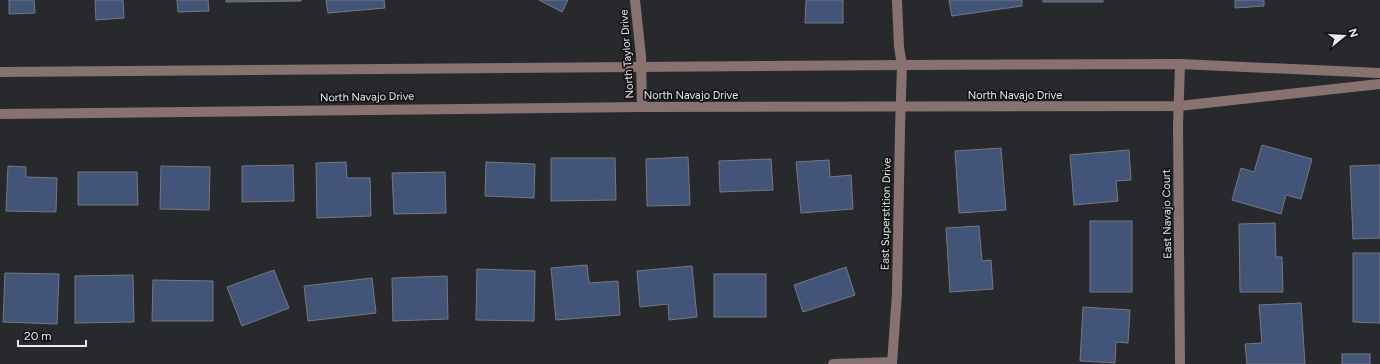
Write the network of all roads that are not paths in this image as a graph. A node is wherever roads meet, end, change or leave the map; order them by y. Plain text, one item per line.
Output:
1 (635, 0) edge
2 (897, 0) edge
3 (1180, 64) junction
4 (902, 65) junction
5 (641, 67) junction
6 (0, 72) edge
7 (1380, 73) edge
8 (1380, 84) edge
9 (1179, 106) junction
10 (642, 107) junction
11 (901, 107) junction
12 (0, 114) edge
13 (892, 363) edge
14 (833, 364) edge
15 (1180, 364) edge

1 - 5 street, North Taylor Drive
2 - 4 street, East Superstition Drive
3 - 4 street
3 - 7 street
3 - 9 street, East Navajo Court
4 - 5 street
4 - 11 street, East Superstition Drive
5 - 6 street
5 - 10 street, North Taylor Drive
8 - 9 street, North Navajo Drive
9 - 11 street, North Navajo Drive
9 - 15 street, East Navajo Court
10 - 11 street, North Navajo Drive
10 - 12 street, North Navajo Drive
11 - 13 street, East Superstition Drive
13 - 14 street

